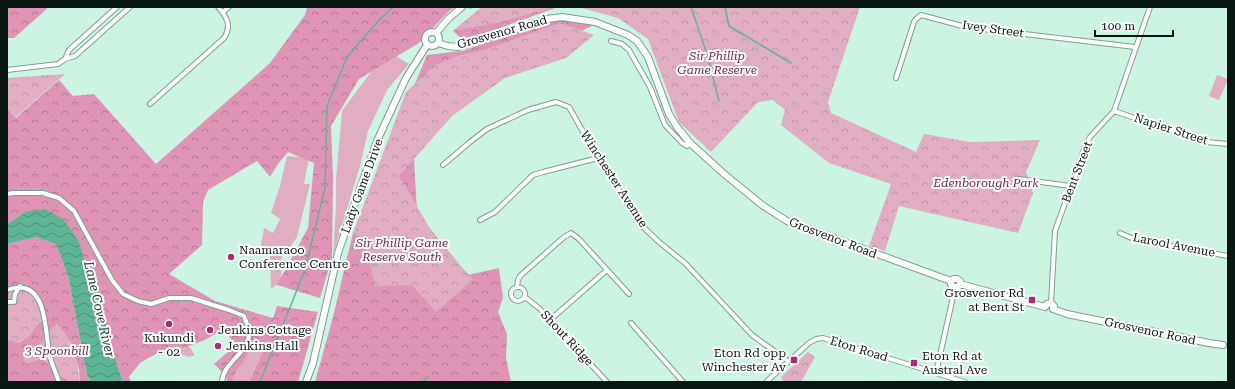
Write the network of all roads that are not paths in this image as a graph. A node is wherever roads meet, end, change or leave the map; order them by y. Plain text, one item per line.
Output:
1 (117, 7) edge
2 (130, 7) edge
3 (218, 7) edge
4 (229, 7) edge
5 (462, 7) edge
6 (1150, 7) edge
7 (223, 12) junction
8 (436, 33) junction
9 (611, 41) dead end
10 (438, 43) junction
11 (427, 45) junction
12 (1135, 47) junction
13 (65, 59) junction
14 (7, 70) edge
15 (896, 78) dead end
16 (150, 104) dead end
17 (1114, 111) junction
18 (690, 142) junction
19 (1228, 144) edge
20 (598, 158) junction
21 (444, 165) dead end
22 (1019, 179) dead end
23 (1070, 186) junction
24 (7, 194) edge
25 (480, 220) dead end
26 (1120, 233) dead end
27 (1228, 256) edge
28 (607, 270) junction
29 (20, 286) junction
30 (958, 286) junction
31 (517, 287) junction
32 (7, 290) edge
33 (629, 294) dead end
34 (525, 297) junction
35 (7, 302) edge
36 (1050, 307) junction
37 (550, 320) junction
38 (631, 323) dead end
39 (1226, 345) edge
40 (788, 362) junction
41 (936, 373) junction
42 (771, 378) junction
43 (59, 382) edge
44 (222, 382) edge
45 (306, 382) edge
46 (607, 382) edge
47 (684, 382) edge
48 (766, 382) edge
49 (774, 382) edge
50 (965, 382) edge

1 - 13 street
2 - 13 street
3 - 7 street
4 - 7 street
5 - 8 street
6 - 12 street, Bent Street
7 - 16 street
8 - 10 street
8 - 11 street
9 - 18 street, Grosvenor Road
10 - 11 street
10 - 18 street, Grosvenor Road
11 - 45 street, Lady Game Drive
12 - 15 street, Ivey Street
12 - 17 street, Bent Street
13 - 14 street
17 - 19 street, Napier Street
17 - 23 street, Bent Street
18 - 30 street, Grosvenor Road
20 - 21 street, Winchester Avenue
20 - 25 street
20 - 40 street, Winchester Avenue
22 - 23 street
23 - 36 street, Bent Street
24 - 44 street
26 - 27 street, Larool Avenue
28 - 31 street
28 - 33 street
28 - 37 street
29 - 32 street
29 - 35 street
29 - 43 street
30 - 36 street, Grosvenor Road
30 - 41 street
31 - 34 street
31 - 34 street
34 - 37 street, Shout Ridge
36 - 39 street, Grosvenor Road
37 - 46 street, Shout Ridge
38 - 47 street
40 - 41 street, Eton Road
40 - 42 street, Eton Road
41 - 50 street, Eton Road
42 - 48 street, Eton Road
42 - 49 street

